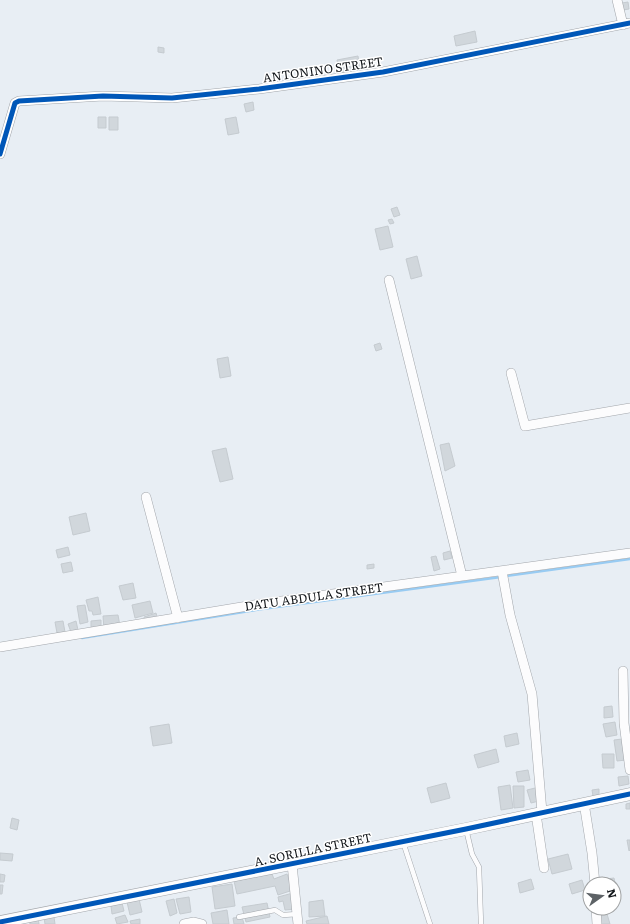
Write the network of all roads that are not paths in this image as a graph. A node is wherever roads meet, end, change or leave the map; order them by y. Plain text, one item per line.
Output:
1 (617, 0) edge
2 (627, 24) edge
3 (0, 154) edge
4 (389, 280) dead end
5 (511, 373) dead end
6 (630, 408) edge
7 (146, 497) dead end
8 (630, 553) edge
9 (502, 571) junction
10 (462, 576) junction
11 (178, 618) junction
12 (0, 647) edge
13 (623, 671) dead end
14 (630, 770) edge
15 (630, 794) edge
16 (584, 803) junction
17 (539, 813) junction
18 (466, 829) junction
19 (403, 842) junction
20 (292, 864) junction
21 (544, 868) dead end
22 (594, 876) edge
23 (298, 914) junction
24 (239, 917) dead end
25 (4, 923) edge
26 (184, 924) edge
27 (202, 924) edge
28 (298, 924) edge
29 (430, 924) edge
30 (481, 924) edge

1 - 2 street
2 - 3 street, ANTONINO STREET
4 - 10 street
5 - 6 street
7 - 11 street
8 - 9 street, DATU ABDULA STREET
9 - 10 street, DATU ABDULA STREET
9 - 17 street
10 - 11 street, DATU ABDULA STREET
11 - 12 street, DATU ABDULA STREET
13 - 14 street
15 - 16 street, A. SORILLA STREET
16 - 17 street, A. SORILLA STREET
16 - 22 street
17 - 18 street, A. SORILLA STREET
17 - 21 street
18 - 19 street, A. SORILLA STREET
18 - 30 lane
19 - 20 street, A. SORILLA STREET
19 - 29 lane
20 - 23 street
20 - 25 street, A. SORILLA STREET
23 - 24 lane
23 - 28 street
26 - 27 street

